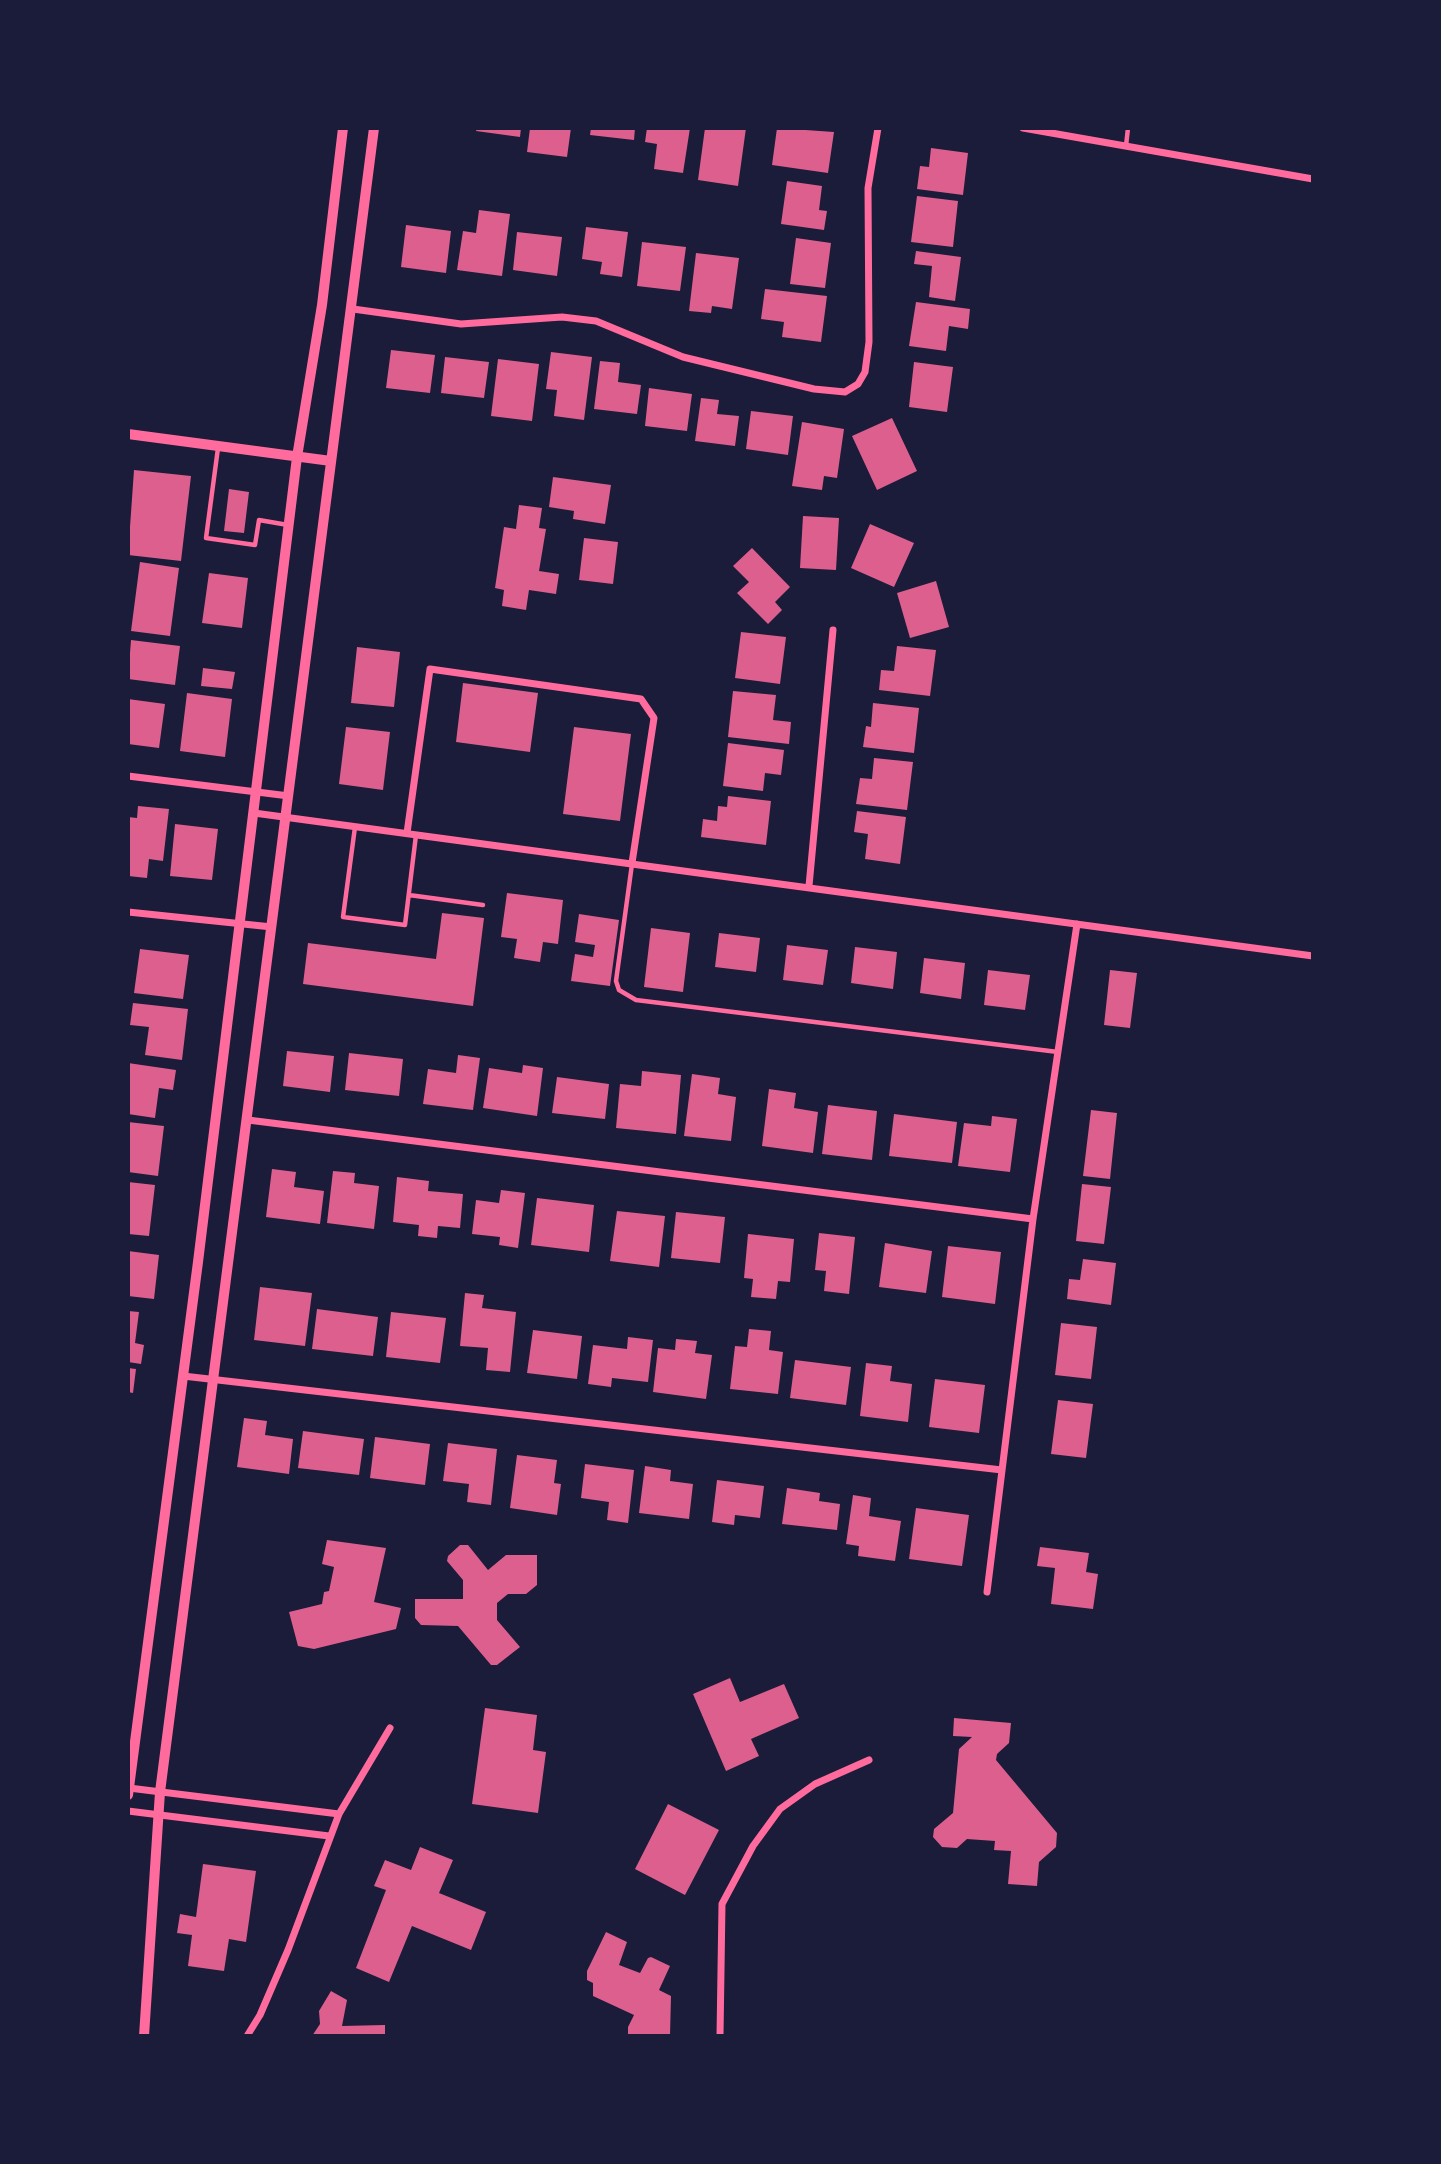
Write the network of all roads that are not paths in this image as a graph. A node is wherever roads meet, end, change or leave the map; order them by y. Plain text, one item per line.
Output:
1 (343, 128) edge
2 (374, 128) edge
3 (878, 128) edge
4 (1023, 128) edge
5 (1128, 128) edge
6 (1126, 146) junction
7 (1313, 179) edge
8 (353, 309) junction
9 (128, 434) edge
10 (218, 448) junction
11 (297, 457) junction
12 (331, 461) junction
13 (289, 525) junction
14 (833, 630) dead end
15 (128, 776) edge
16 (257, 792) junction
17 (290, 796) junction
18 (254, 814) junction
19 (287, 818) junction
20 (355, 827) junction
21 (407, 833) junction
22 (416, 834) junction
23 (632, 863) junction
24 (809, 886) junction
25 (409, 895) junction
26 (483, 905) dead end
27 (128, 912) edge
28 (241, 924) junction
29 (1077, 924) junction
30 (272, 927) junction
31 (1313, 956) edge
32 (1058, 1052) junction
33 (248, 1120) junction
34 (1033, 1219) junction
35 (183, 1376) junction
36 (214, 1380) junction
37 (1002, 1470) junction
38 (987, 1591) dead end
39 (390, 1728) dead end
40 (869, 1760) dead end
41 (129, 1788) edge
42 (160, 1792) junction
43 (128, 1795) edge
44 (128, 1811) edge
45 (339, 1814) junction
46 (158, 1815) junction
47 (329, 1836) junction
48 (144, 2036) edge
49 (247, 2036) edge
50 (720, 2036) edge

1 - 11 street
2 - 8 street
3 - 8 street
4 - 6 street
5 - 6 lane
6 - 7 street
8 - 12 street
9 - 10 street
10 - 11 street
10 - 13 lane
11 - 12 street
11 - 13 street
12 - 17 street
13 - 16 street
14 - 24 street
15 - 16 street
16 - 17 street
16 - 18 street
17 - 19 street
18 - 19 street
18 - 28 street
19 - 20 street
19 - 30 street
20 - 21 street
20 - 25 lane
21 - 22 street
21 - 23 street
22 - 23 street
22 - 25 lane
23 - 24 street
23 - 32 lane
24 - 29 street
25 - 26 lane
27 - 28 street
28 - 30 street
28 - 35 street
29 - 31 street
29 - 32 street
30 - 33 street
32 - 34 street
33 - 34 street
33 - 36 street
34 - 37 street
35 - 36 street
35 - 41 street
36 - 37 street
36 - 42 street
37 - 38 street
39 - 45 street
40 - 50 street
41 - 42 street
41 - 43 street
42 - 45 street
42 - 46 street
44 - 46 street
45 - 47 street
46 - 47 street
46 - 48 street
47 - 49 street

